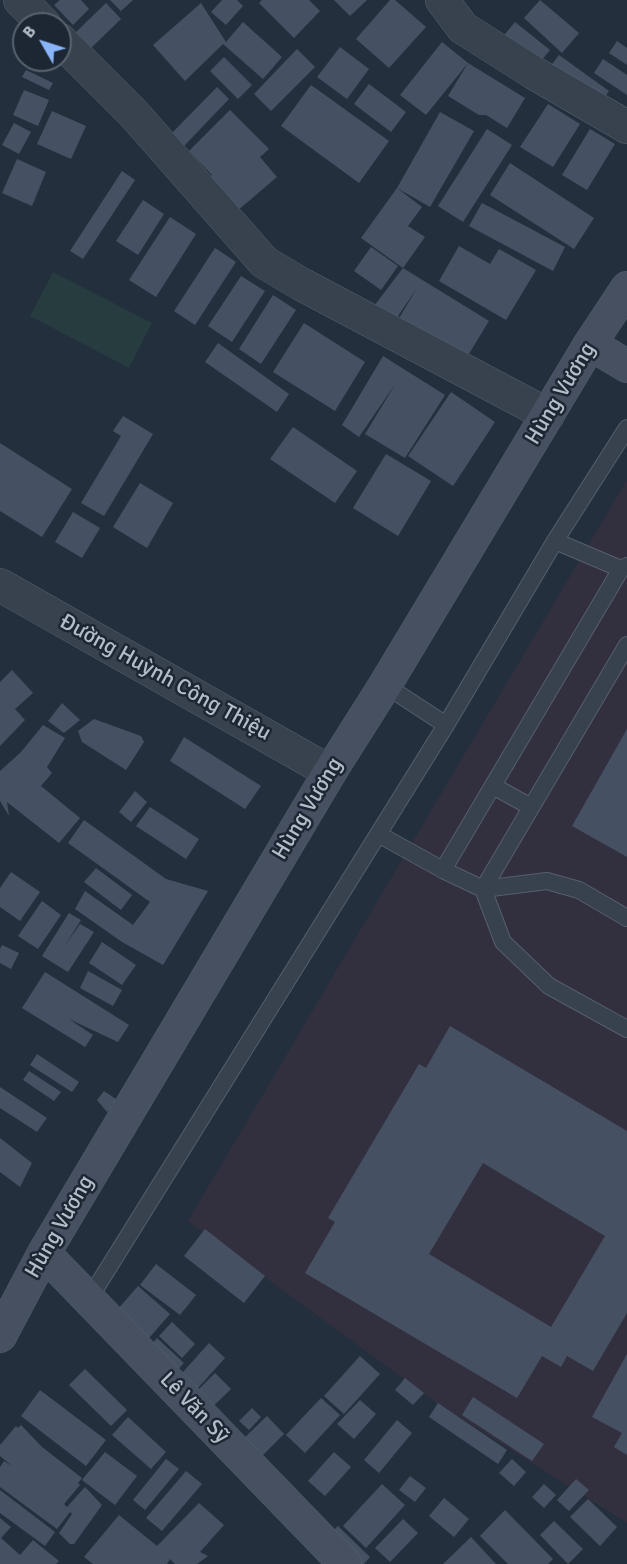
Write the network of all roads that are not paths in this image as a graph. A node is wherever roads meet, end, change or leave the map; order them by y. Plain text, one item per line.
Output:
1 (20, 0) edge
2 (442, 0) edge
3 (32, 12) edge
4 (72, 52) edge
5 (627, 127) edge
6 (627, 288) edge
7 (591, 344) junction
8 (627, 366) edge
9 (548, 415) junction
10 (627, 428) edge
11 (555, 541) junction
12 (624, 568) edge
13 (0, 585) edge
14 (627, 645) edge
15 (386, 685) junction
16 (447, 725) junction
17 (330, 772) junction
18 (493, 786) junction
19 (531, 807) junction
20 (378, 834) junction
21 (442, 870) junction
22 (483, 889) junction
23 (627, 918) edge
24 (627, 1029) edge
25 (44, 1253) junction
26 (89, 1299) junction
27 (0, 1336) edge
28 (345, 1564) edge

1 - 3 street
2 - 5 street
4 - 9 street
6 - 7 main road, Hùng Vương
7 - 8 main road
7 - 9 main road, Hùng Vương
9 - 15 main road, Hùng Vương
10 - 11 lane
11 - 12 lane
11 - 16 lane
12 - 18 lane
13 - 17 street, Đường Huỳnh Công Thiệu
14 - 19 lane
15 - 16 lane
15 - 17 main road, Hùng Vương
16 - 20 lane
17 - 25 main road, Hùng Vương
18 - 19 lane
18 - 21 lane
19 - 22 lane
20 - 21 lane
20 - 26 lane
21 - 22 lane
22 - 23 lane
22 - 24 lane
25 - 26 main road, Lê Văn Sỹ
25 - 27 main road, Hùng Vương
26 - 28 main road, Lê Văn Sỹ

